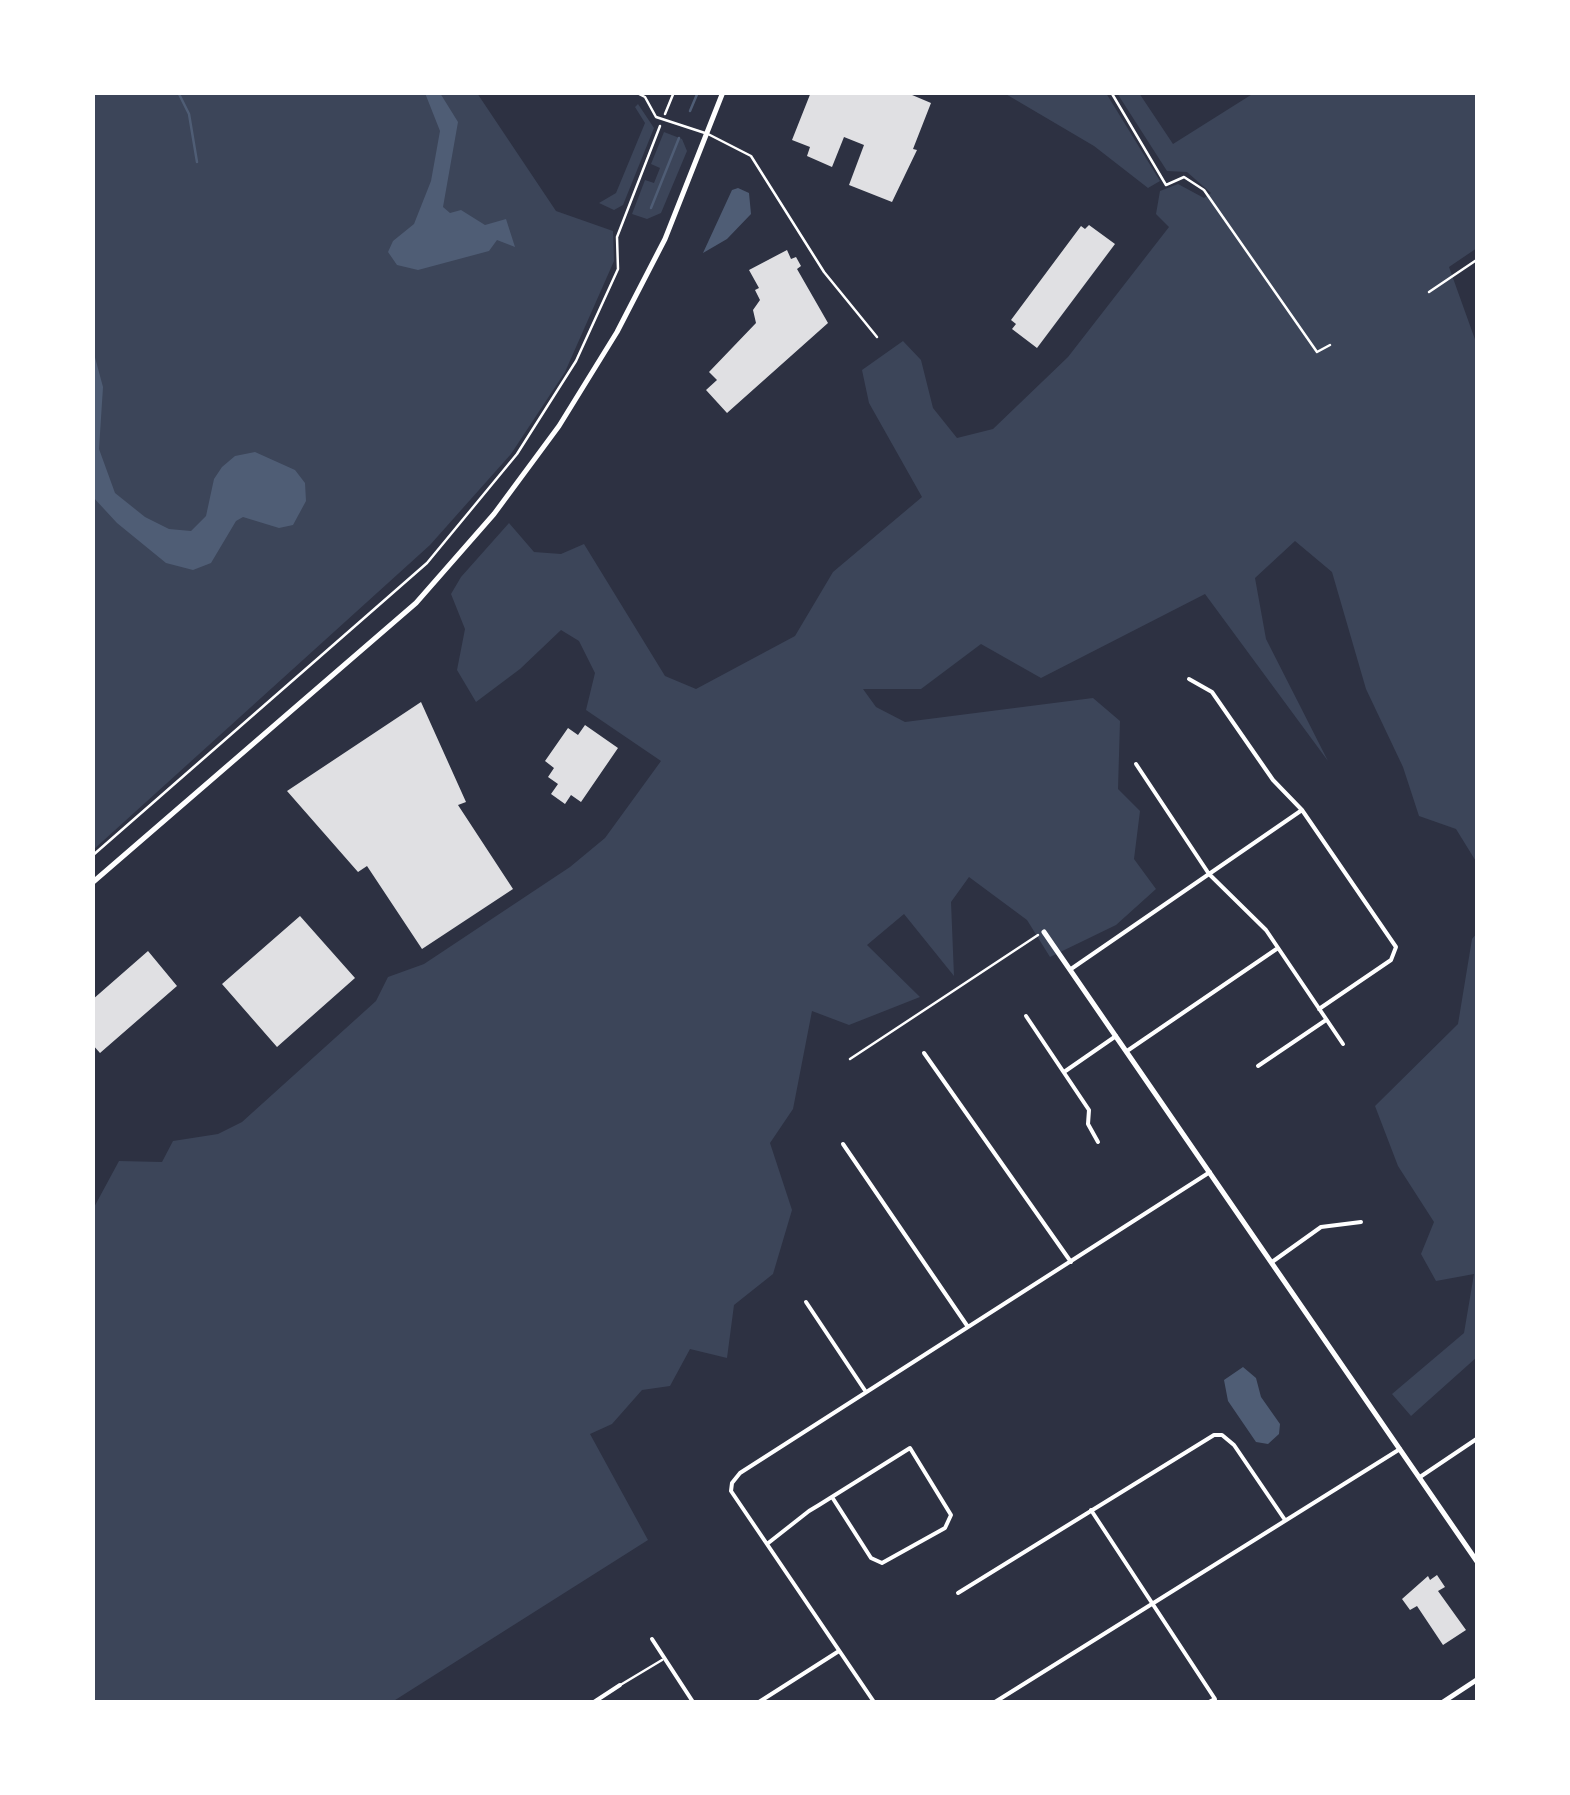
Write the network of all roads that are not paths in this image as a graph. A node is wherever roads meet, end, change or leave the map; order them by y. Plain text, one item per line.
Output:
1 (635, 92) edge
2 (724, 92) edge
3 (708, 134) junction
4 (877, 338) dead end
5 (1189, 678) dead end
6 (1136, 764) dead end
7 (1302, 810) junction
8 (1210, 874) junction
9 (92, 883) edge
10 (1044, 932) road end
11 (1278, 948) junction
12 (1070, 970) junction
13 (1319, 1009) junction
14 (1026, 1016) dead end
15 (1326, 1020) junction
16 (1116, 1036) junction
17 (1343, 1044) dead end
18 (1126, 1052) junction
19 (924, 1053) dead end
20 (1258, 1066) dead end
21 (1064, 1072) junction
22 (1098, 1142) dead end
23 (844, 1144) dead end
24 (1210, 1172) junction
25 (1361, 1222) dead end
26 (1071, 1262) junction
27 (1272, 1262) junction
28 (806, 1302) dead end
29 (968, 1327) junction
30 (866, 1392) junction
31 (1478, 1438) edge
32 (1400, 1449) junction
33 (1420, 1478) junction
34 (832, 1497) junction
35 (1090, 1510) junction
36 (1284, 1520) junction
37 (767, 1544) junction
38 (1478, 1563) edge
39 (958, 1593) dead end
40 (1151, 1604) junction
41 (652, 1639) dead end
42 (840, 1651) junction
43 (664, 1659) junction
44 (1478, 1679) edge
45 (620, 1685) joint
46 (594, 1702) edge
47 (693, 1702) edge
48 (759, 1702) edge
49 (874, 1702) edge
50 (995, 1702) edge
51 (1209, 1702) edge
52 (1443, 1702) edge

1 - 3 lane
2 - 3 main road
3 - 4 lane
3 - 9 main road
5 - 7 street
6 - 8 street
7 - 8 street
7 - 13 street
8 - 11 street
8 - 12 street
10 - 12 main road
11 - 13 street
11 - 18 street
12 - 16 main road
13 - 15 street
14 - 21 street
15 - 17 street
15 - 20 street
16 - 18 main road
16 - 21 street
18 - 24 main road
19 - 26 street
21 - 22 street
23 - 29 street
24 - 26 street
24 - 27 main road
25 - 27 street
26 - 29 street
27 - 32 main road
28 - 30 street
29 - 30 street
30 - 37 street
31 - 33 street
32 - 33 main road
32 - 36 street
33 - 38 main road
34 - 34 street
34 - 37 street
35 - 36 street
35 - 39 street
35 - 40 street
36 - 40 street
37 - 42 street
40 - 50 street
40 - 51 street
41 - 43 street
42 - 48 street
42 - 49 street
43 - 45 lane
43 - 47 street
44 - 52 main road
45 - 46 street

